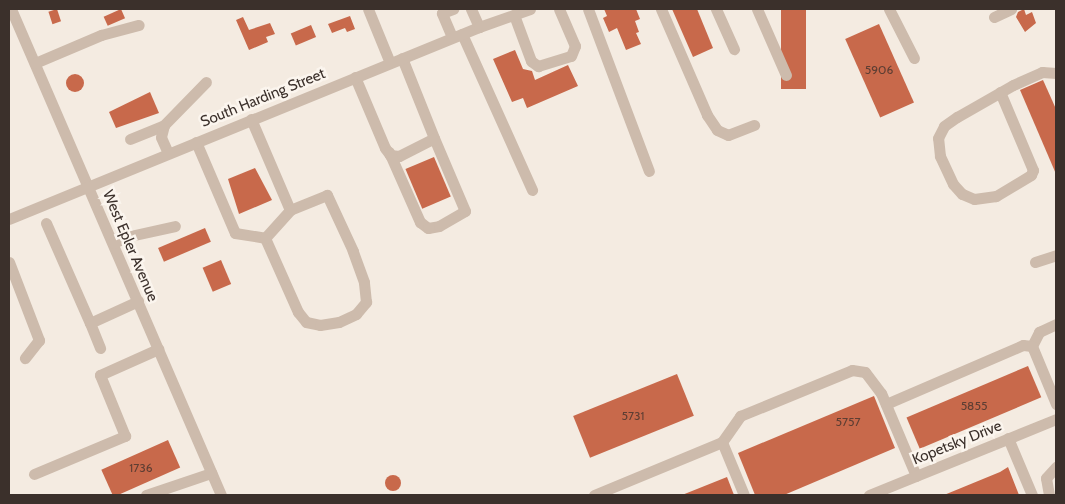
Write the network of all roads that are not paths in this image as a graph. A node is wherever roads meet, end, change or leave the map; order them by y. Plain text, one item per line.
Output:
1 (11, 9) edge
2 (368, 9) edge
3 (471, 9) edge
4 (530, 9) edge
5 (559, 9) edge
6 (588, 9) edge
7 (661, 9) edge
8 (716, 9) edge
9 (757, 9) edge
10 (889, 9) edge
11 (1011, 9) edge
12 (444, 10) edge
13 (514, 15) junction
14 (994, 17) dead end
15 (139, 25) dead end
16 (479, 26) junction
17 (457, 35) junction
18 (734, 49) dead end
19 (402, 58) junction
20 (914, 58) dead end
21 (390, 62) junction
22 (35, 63) junction
23 (1056, 73) edge
24 (786, 75) dead end
25 (355, 77) junction
26 (206, 82) dead end
27 (1000, 92) junction
28 (251, 119) junction
29 (164, 125) junction
30 (754, 125) dead end
31 (434, 138) junction
32 (130, 139) dead end
33 (196, 142) junction
34 (389, 152) junction
35 (168, 154) junction
36 (649, 171) dead end
37 (88, 186) junction
38 (532, 190) dead end
39 (290, 210) junction
40 (9, 219) edge
41 (46, 223) dead end
42 (175, 226) dead end
43 (265, 238) junction
44 (113, 243) junction
45 (1056, 256) edge
46 (9, 262) edge
47 (1035, 262) dead end
48 (138, 302) junction
49 (90, 323) junction
50 (1056, 324) edge
51 (1032, 346) junction
52 (100, 348) dead end
53 (158, 349) junction
54 (25, 358) dead end
55 (886, 404) junction
56 (1056, 404) edge
57 (1056, 419) edge
58 (1008, 438) junction
59 (722, 442) junction
60 (1056, 468) edge
61 (34, 474) dead end
62 (916, 476) junction
63 (212, 481) junction
64 (146, 495) edge
65 (221, 495) edge
66 (594, 495) edge
67 (744, 495) edge
68 (869, 495) edge
69 (1032, 495) edge
70 (1049, 495) edge

1 - 22 street, West Epler Avenue
2 - 21 street
3 - 16 street
4 - 13 street, South Harding Street
5 - 13 street
6 - 36 street
7 - 30 street
8 - 18 street
9 - 24 street
10 - 20 street
11 - 14 street
12 - 17 street
13 - 16 street, South Harding Street
15 - 22 street
16 - 17 street, South Harding Street
17 - 19 street, South Harding Street
17 - 38 street
19 - 21 street, South Harding Street
19 - 31 street
21 - 25 street, South Harding Street
22 - 37 street, West Epler Avenue
23 - 27 street
25 - 28 street, South Harding Street
25 - 34 street
26 - 29 street
27 - 27 street
28 - 33 street, South Harding Street
28 - 39 street
29 - 32 street
29 - 35 street
31 - 34 street
31 - 34 street
33 - 35 street, South Harding Street
33 - 43 street
35 - 37 street, South Harding Street
37 - 40 street, South Harding Street
37 - 44 street, West Epler Avenue
39 - 43 street
39 - 43 street
41 - 49 street
42 - 44 street
44 - 48 street, West Epler Avenue
45 - 47 street
46 - 54 street
48 - 49 street
48 - 53 street, West Epler Avenue
49 - 52 street
50 - 51 street
51 - 55 street
51 - 56 street
53 - 61 street
53 - 63 street, West Epler Avenue
55 - 59 street
55 - 62 street
57 - 58 street, Kopetsky Drive
58 - 62 street, Kopetsky Drive
58 - 69 street
59 - 66 street
59 - 67 street
60 - 70 street
62 - 68 street, Kopetsky Drive
63 - 64 street
63 - 65 street, West Epler Avenue

